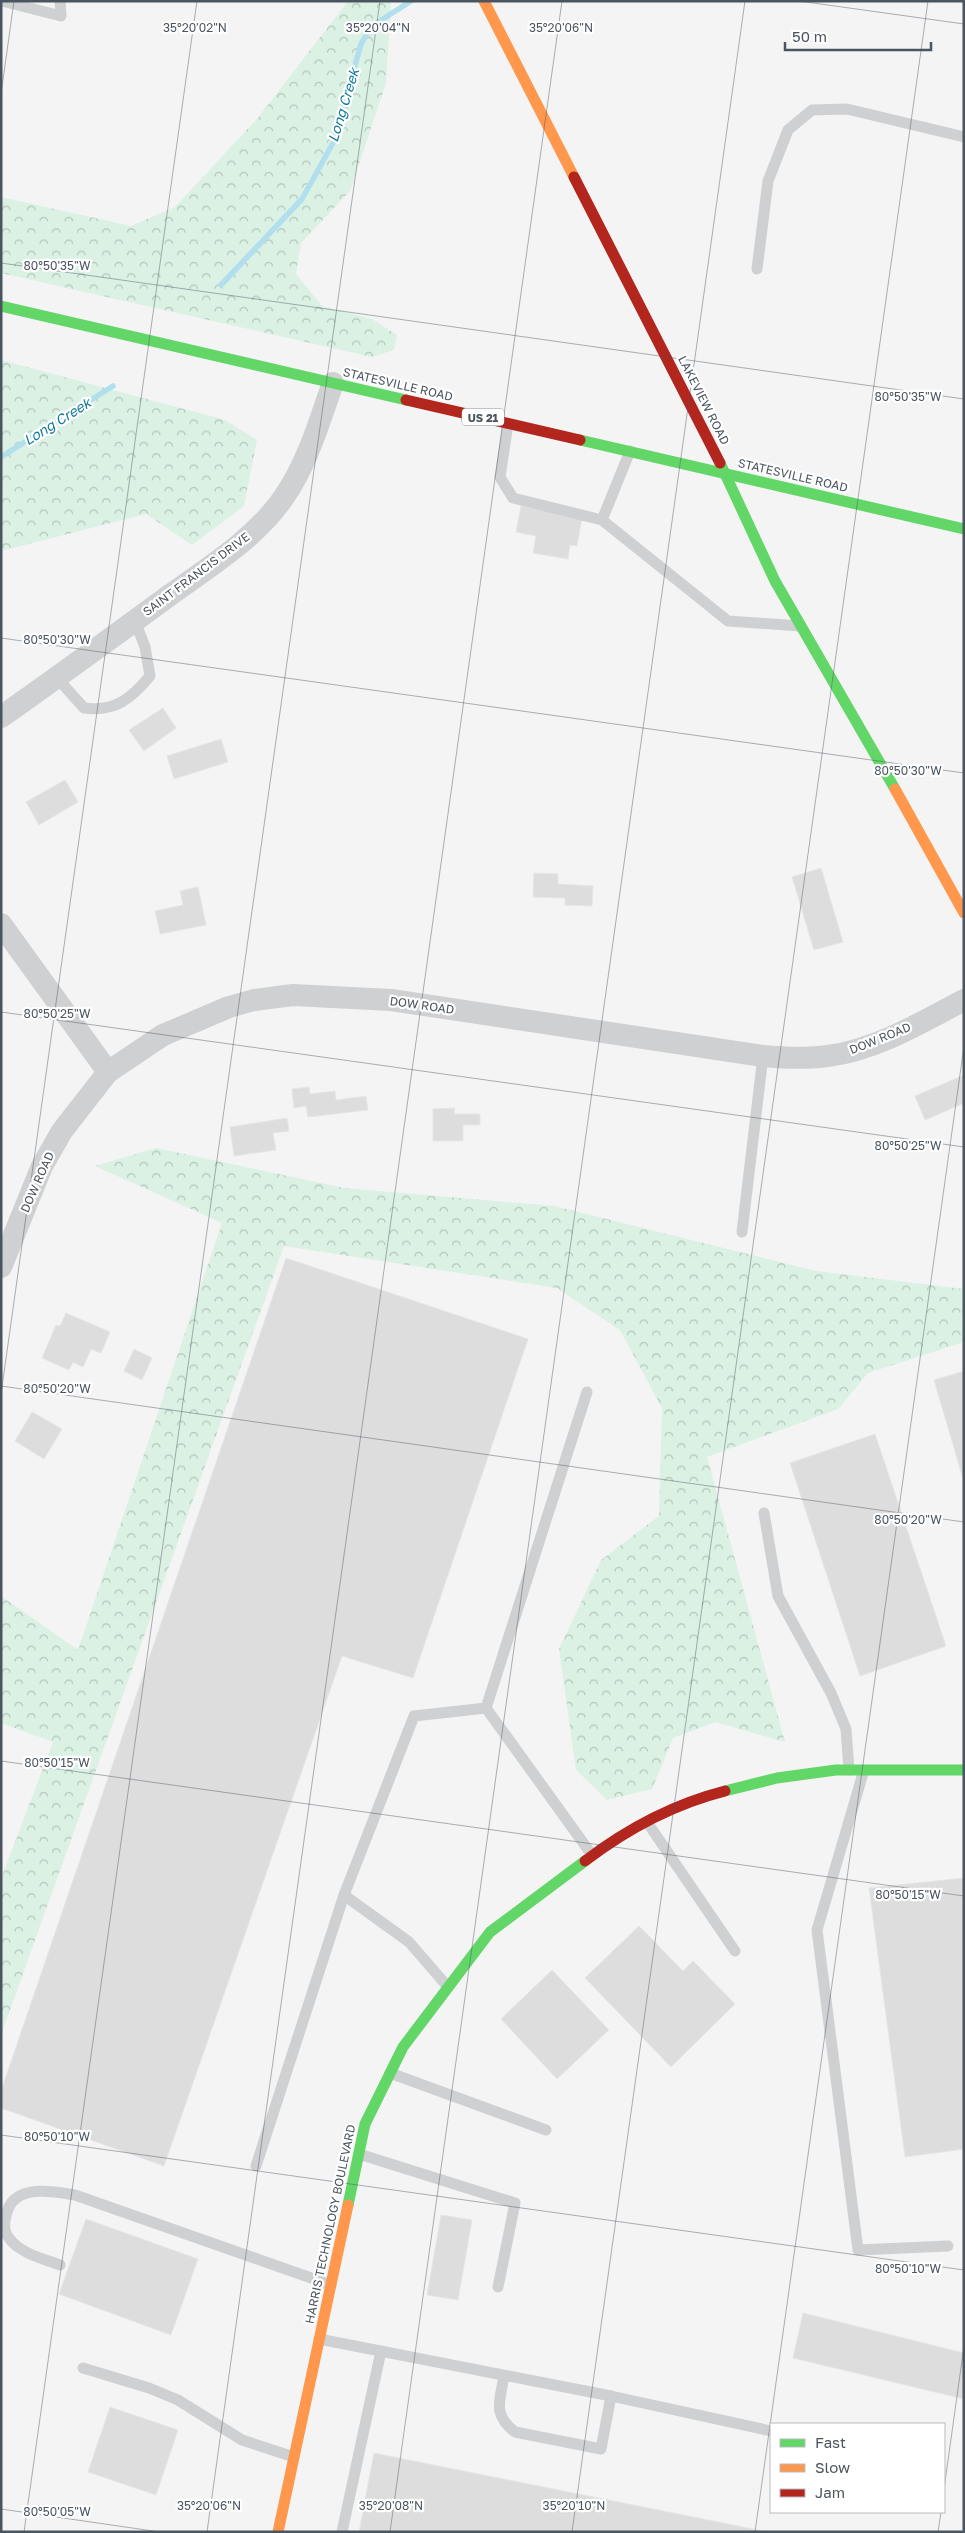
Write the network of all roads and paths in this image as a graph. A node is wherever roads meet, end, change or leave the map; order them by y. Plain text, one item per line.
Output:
1 (2, 1) edge
2 (60, 1) edge
3 (484, 1) edge
4 (964, 137) edge
5 (757, 269) dead end
6 (1, 306) edge
7 (333, 383) junction
8 (508, 423) junction
9 (630, 451) junction
10 (726, 474) junction
11 (602, 520) junction
12 (964, 529) edge
13 (135, 621) junction
14 (802, 626) junction
15 (56, 678) junction
16 (1, 717) edge
17 (964, 913) edge
18 (1, 924) edge
19 (964, 1000) edge
20 (763, 1056) junction
21 (108, 1072) junction
22 (742, 1232) dead end
23 (1, 1267) edge
24 (587, 1392) dead end
25 (764, 1513) dead end
26 (486, 1708) junction
27 (849, 1770) junction
28 (864, 1770) junction
29 (964, 1770) edge
30 (647, 1822) junction
31 (592, 1855) junction
32 (344, 1895) junction
33 (735, 1951) dead end
34 (448, 1987) junction
35 (390, 2073) junction
36 (546, 2130) dead end
37 (359, 2154) junction
38 (256, 2166) dead end
39 (948, 2246) dead end
40 (60, 2265) dead end
41 (331, 2285) junction
42 (498, 2287) dead end
43 (319, 2339) junction
44 (381, 2351) junction
45 (83, 2368) dead end
46 (504, 2376) junction
47 (611, 2396) junction
48 (770, 2431) edge
49 (294, 2457) junction
50 (278, 2532) edge
51 (342, 2532) edge

1 - 2 lane
3 - 10 main road, LAKEVIEW ROAD
4 - 5 lane
6 - 7 main road, STATESVILLE ROAD / US 21
7 - 8 main road, STATESVILLE ROAD / US 21
7 - 13 street, SAINT FRANCIS DRIVE
8 - 9 main road, STATESVILLE ROAD / US 21
8 - 11 lane
9 - 10 main road, STATESVILLE ROAD / US 21
9 - 11 lane
10 - 12 main road, STATESVILLE ROAD / US 21
10 - 14 main road, LAKEVIEW ROAD
11 - 14 lane
13 - 15 street, SAINT FRANCIS DRIVE
13 - 15 lane
14 - 17 main road, LAKEVIEW ROAD
15 - 16 street, SAINT FRANCIS DRIVE
18 - 21 street
19 - 20 street, DOW ROAD
20 - 21 street, DOW ROAD
20 - 22 lane
21 - 23 street, DOW ROAD
24 - 26 lane
25 - 27 lane
26 - 31 lane
26 - 32 lane
27 - 28 main road, HARRIS TECHNOLOGY BOULEVARD
27 - 30 main road, HARRIS TECHNOLOGY BOULEVARD
28 - 29 main road, HARRIS TECHNOLOGY BOULEVARD
28 - 39 lane
30 - 31 main road, HARRIS TECHNOLOGY BOULEVARD
30 - 33 lane
31 - 34 main road, HARRIS TECHNOLOGY BOULEVARD
32 - 34 lane
32 - 38 lane
34 - 35 main road, HARRIS TECHNOLOGY BOULEVARD
35 - 36 lane
35 - 37 main road, HARRIS TECHNOLOGY BOULEVARD
37 - 41 main road, HARRIS TECHNOLOGY BOULEVARD
37 - 42 lane
40 - 41 lane
41 - 43 main road, HARRIS TECHNOLOGY BOULEVARD
43 - 44 lane
43 - 49 main road, HARRIS TECHNOLOGY BOULEVARD
44 - 46 lane
44 - 51 lane
45 - 49 lane
46 - 47 lane
46 - 47 lane
47 - 48 lane
49 - 50 main road, HARRIS TECHNOLOGY BOULEVARD

